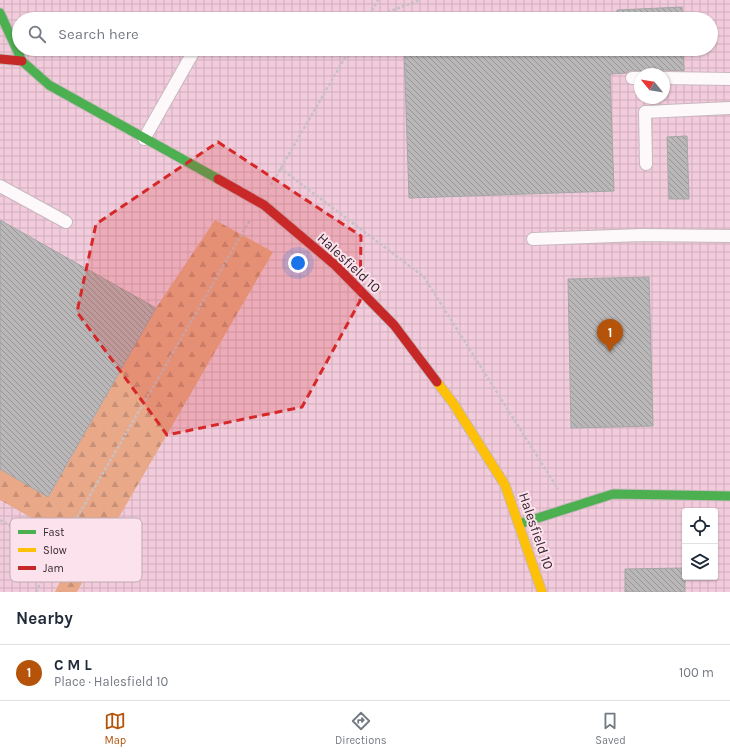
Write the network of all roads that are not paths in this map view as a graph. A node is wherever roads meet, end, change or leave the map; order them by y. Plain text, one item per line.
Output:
1 (0, 13) edge
2 (12, 39) edge
3 (20, 56) edge
4 (191, 56) edge
5 (0, 59) edge
6 (22, 61) junction
7 (670, 78) edge
8 (730, 79) edge
9 (730, 108) edge
10 (144, 139) junction
11 (646, 164) dead end
12 (0, 186) edge
13 (66, 222) dead end
14 (730, 236) edge
15 (533, 239) dead end
16 (730, 496) edge
17 (519, 524) junction
18 (542, 592) edge

1 - 2 street, Halesfield 10
3 - 6 street, Halesfield 10
4 - 10 lane
5 - 6 street
6 - 10 street, Halesfield 10
7 - 8 lane
9 - 11 lane
10 - 17 street, Halesfield 10
12 - 13 lane
14 - 15 lane
16 - 17 street
17 - 18 street, Halesfield 10

